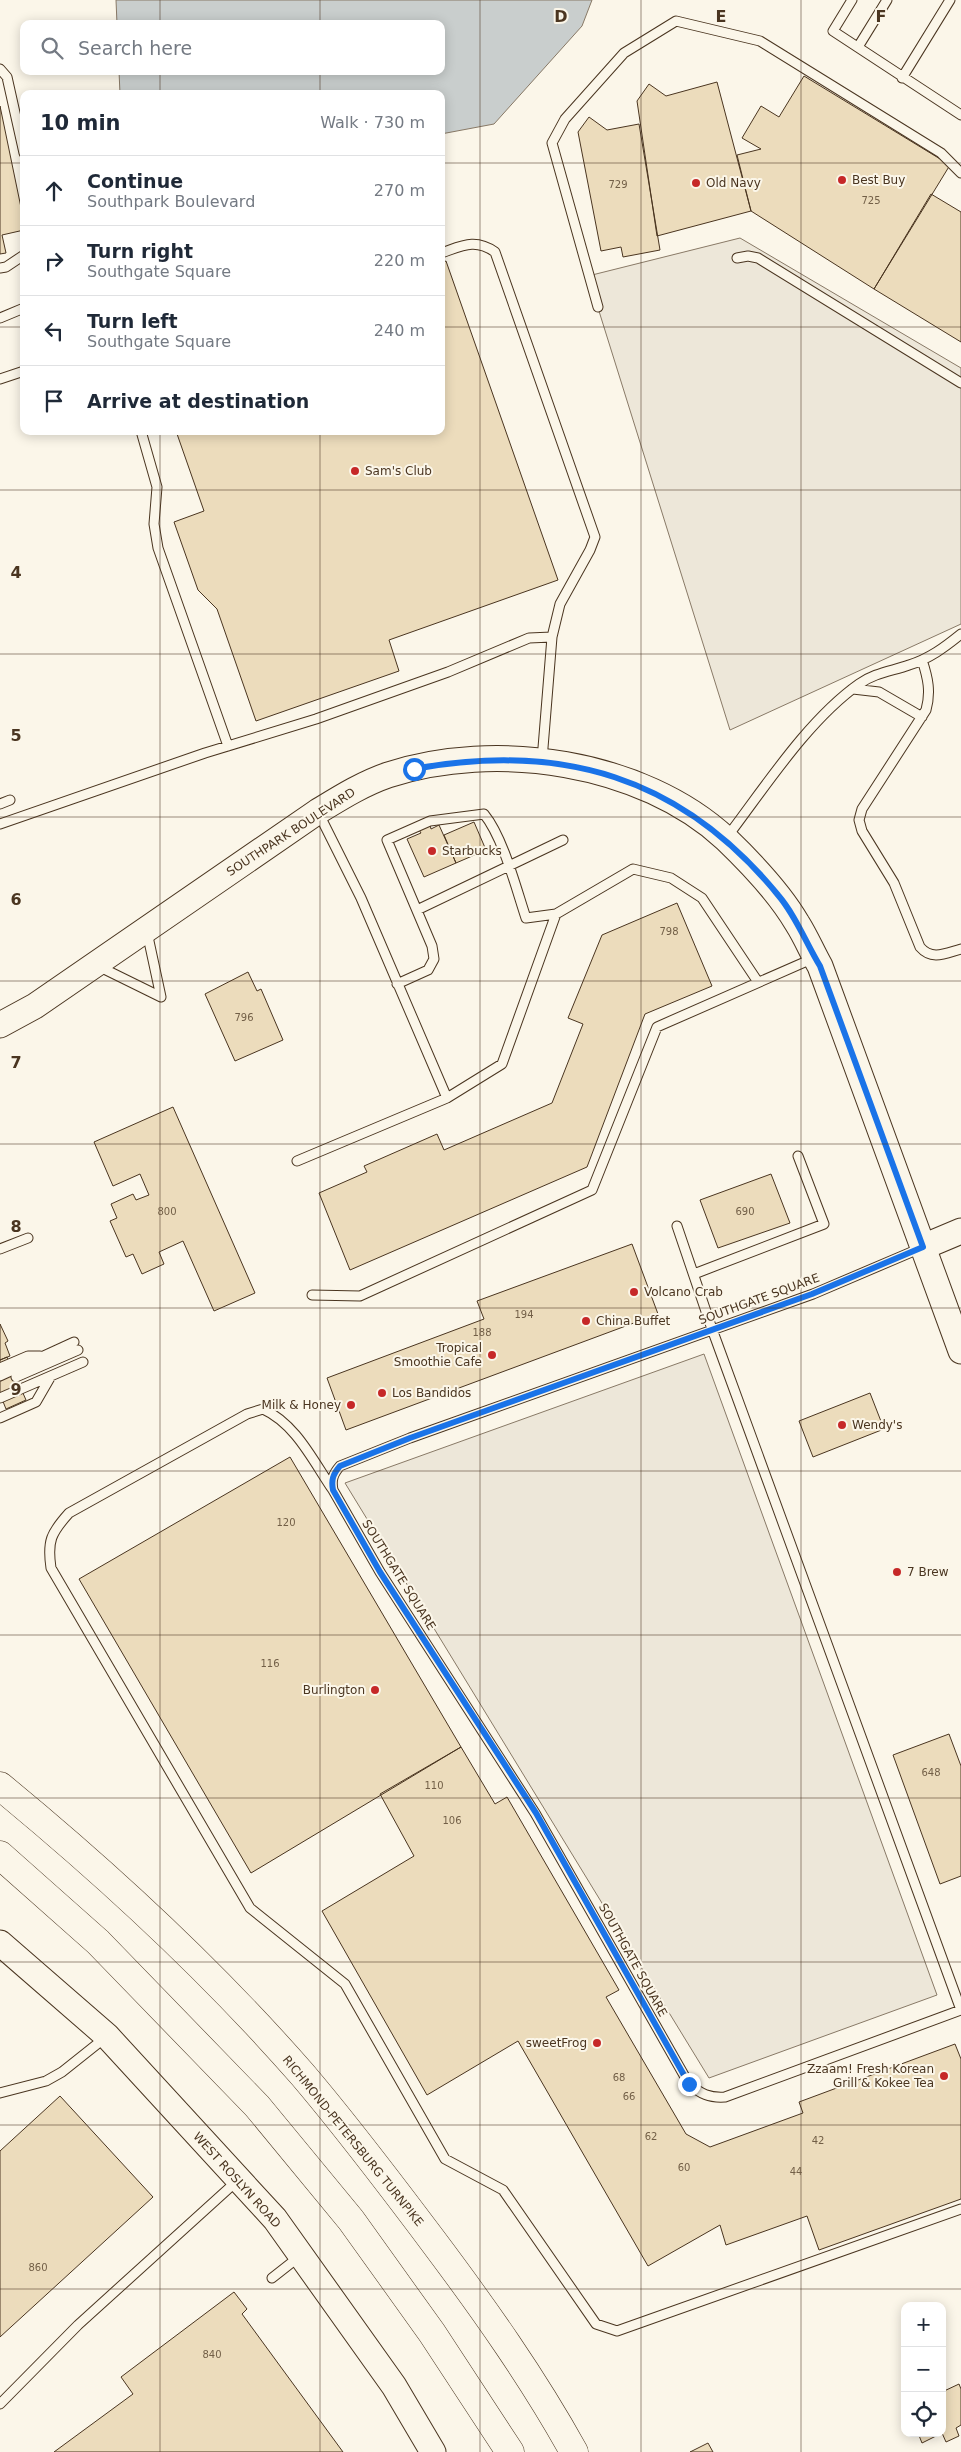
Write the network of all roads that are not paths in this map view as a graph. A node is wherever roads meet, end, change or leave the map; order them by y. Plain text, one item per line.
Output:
1 (852, 0) edge
2 (887, 0) edge
3 (950, 0) edge
4 (858, 47) junction
5 (0, 69) edge
6 (902, 78) junction
7 (961, 115) edge
8 (20, 135) edge
9 (961, 173) edge
10 (445, 253) edge
11 (20, 258) edge
12 (738, 258) dead end
13 (0, 268) edge
14 (598, 306) dead end
15 (20, 310) edge
16 (0, 318) edge
17 (20, 372) edge
18 (0, 379) edge
19 (961, 383) edge
20 (142, 435) edge
21 (961, 634) edge
22 (552, 637) junction
23 (922, 660) junction
24 (853, 689) junction
25 (922, 716) junction
26 (228, 746) junction
27 (542, 762) junction
28 (10, 800) dead end
29 (0, 804) edge
30 (317, 812) junction
31 (0, 824) edge
32 (726, 839) junction
33 (563, 840) dead end
34 (508, 866) junction
35 (417, 910) junction
36 (556, 914) junction
37 (147, 929) junction
38 (961, 948) edge
39 (815, 957) junction
40 (96, 964) junction
41 (758, 982) junction
42 (397, 984) junction
43 (0, 1025) edge
44 (447, 1098) junction
45 (798, 1156) dead end
46 (297, 1161) dead end
47 (677, 1226) dead end
48 (961, 1232) edge
49 (28, 1238) dead end
50 (923, 1247) junction
51 (0, 1249) edge
52 (694, 1274) junction
53 (312, 1295) dead end
54 (712, 1329) junction
55 (961, 1351) edge
56 (43, 1356) junction
57 (84, 1362) dead end
58 (0, 1368) edge
59 (0, 1376) edge
60 (51, 1376) junction
61 (16, 1377) dead end
62 (0, 1398) edge
63 (0, 1418) edge
64 (333, 1490) junction
65 (0, 1786) edge
66 (0, 1855) edge
67 (0, 1942) edge
68 (961, 2010) edge
69 (107, 2036) junction
70 (0, 2093) edge
71 (238, 2179) junction
72 (961, 2210) edge
73 (301, 2256) junction
74 (272, 2278) dead end
75 (0, 2404) edge
76 (433, 2452) edge
77 (510, 2452) edge
78 (574, 2452) edge

1 - 4 lane
2 - 4 lane
3 - 6 lane
4 - 6 lane
5 - 8 lane
6 - 7 lane
9 - 14 lane
10 - 22 lane
11 - 13 lane
12 - 19 lane
15 - 16 lane
17 - 18 lane
20 - 26 lane
21 - 23 lane
22 - 26 lane
22 - 27 lane
23 - 24 lane
23 - 25 lane
24 - 25 lane
24 - 32 lane
25 - 38 lane
26 - 31 lane
27 - 30 street, SOUTHPARK BOULEVARD
27 - 32 street, SOUTHPARK BOULEVARD
28 - 29 lane
30 - 37 street, SOUTHPARK BOULEVARD
30 - 42 lane
32 - 39 street, SOUTHPARK BOULEVARD
33 - 34 lane
34 - 35 lane
34 - 35 lane
34 - 36 lane
35 - 42 lane
36 - 41 lane
36 - 44 lane
37 - 40 street, SOUTHPARK BOULEVARD
37 - 40 lane
39 - 41 lane
39 - 50 street, SOUTHPARK BOULEVARD
40 - 43 street, SOUTHPARK BOULEVARD
41 - 53 lane
42 - 44 lane
44 - 46 lane
45 - 52 lane
47 - 52 lane
48 - 50 street
49 - 51 lane
50 - 54 lane, SOUTHGATE SQUARE
50 - 55 street, SOUTHPARK BOULEVARD
52 - 54 lane
54 - 64 lane, SOUTHGATE SQUARE
54 - 68 lane
56 - 58 lane
56 - 59 lane
56 - 61 lane
57 - 60 lane
60 - 62 lane
60 - 63 lane
64 - 68 lane, SOUTHGATE SQUARE
64 - 72 lane
65 - 78 highway, RICHMOND-PETERSBURG TURNPIKE
66 - 77 highway
67 - 69 street, WEST ROSLYN ROAD
69 - 70 lane
69 - 71 street, WEST ROSLYN ROAD
71 - 73 street, WEST ROSLYN ROAD
71 - 75 lane
73 - 74 lane
73 - 76 street, WEST ROSLYN ROAD

